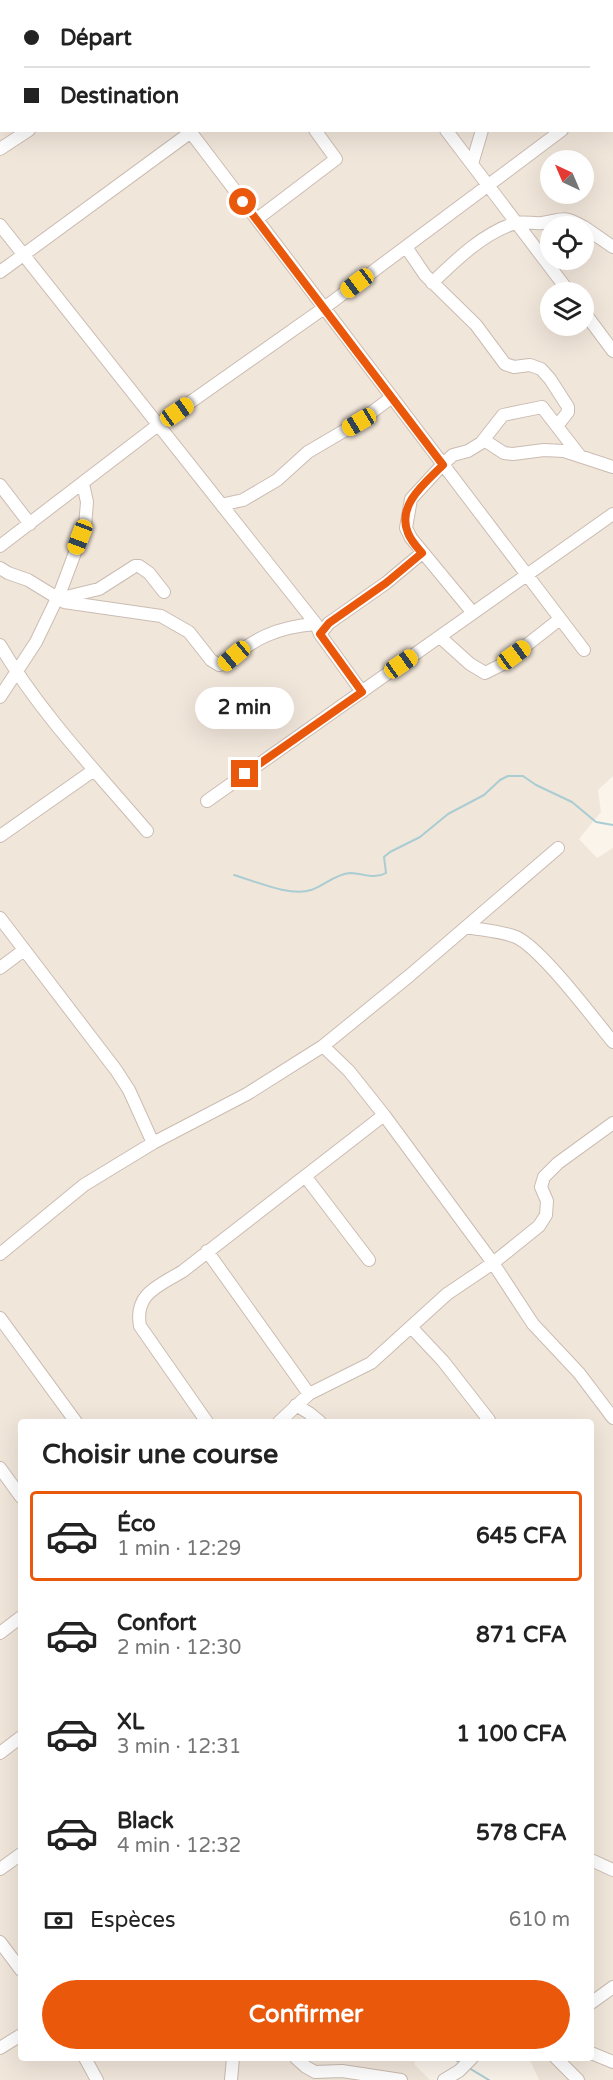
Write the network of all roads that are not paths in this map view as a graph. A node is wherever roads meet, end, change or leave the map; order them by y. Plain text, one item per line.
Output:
1 (25, 132) edge
2 (189, 132) edge
3 (191, 132) edge
4 (316, 132) edge
5 (448, 132) edge
6 (481, 132) edge
7 (559, 132) edge
8 (0, 149) edge
9 (472, 164) junction
10 (489, 186) junction
11 (256, 219) junction
12 (516, 223) junction
13 (540, 223) edge
14 (0, 225) edge
15 (594, 234) edge
16 (406, 247) junction
17 (613, 247) edge
18 (23, 255) junction
19 (0, 272) edge
20 (561, 282) edge
21 (432, 283) junction
22 (324, 308) junction
23 (594, 325) edge
24 (613, 351) edge
25 (392, 397) junction
26 (158, 425) junction
27 (558, 426) junction
28 (484, 440) junction
29 (580, 456) junction
30 (443, 465) junction
31 (613, 467) edge
32 (83, 484) junction
33 (0, 485) edge
34 (223, 507) junction
35 (613, 514) edge
36 (30, 524) junction
37 (0, 546) edge
38 (422, 553) junction
39 (0, 568) edge
40 (527, 575) junction
41 (164, 592) dead end
42 (61, 600) junction
43 (473, 613) junction
44 (560, 619) junction
45 (318, 629) junction
46 (440, 637) junction
47 (0, 645) edge
48 (584, 650) dead end
49 (16, 672) junction
50 (362, 692) junction
51 (0, 697) edge
52 (94, 770) junction
53 (207, 801) dead end
54 (147, 831) dead end
55 (0, 836) edge
56 (558, 848) dead end
57 (0, 918) edge
58 (466, 927) junction
59 (24, 950) junction
60 (0, 968) edge
61 (613, 1042) edge
62 (323, 1046) junction
63 (384, 1115) junction
64 (613, 1123) edge
65 (153, 1143) junction
66 (305, 1176) junction
67 (207, 1251) junction
68 (0, 1254) edge
69 (369, 1260) dead end
70 (493, 1263) junction
71 (0, 1318) edge
72 (411, 1327) junction
73 (309, 1394) junction
74 (296, 1405) junction
75 (613, 1418) edge
76 (74, 1419) edge
77 (205, 1419) edge
78 (282, 1419) edge
79 (316, 1419) edge
80 (488, 1419) edge
81 (0, 1468) edge
82 (18, 1493) edge
83 (18, 1619) edge
84 (0, 1633) edge
85 (18, 1739) edge
86 (0, 1753) edge
87 (18, 1856) edge
88 (594, 1861) edge
89 (0, 1869) edge
90 (613, 1870) edge
91 (0, 1942) edge
92 (18, 1966) edge
93 (613, 1987) edge
94 (594, 2000) edge
95 (18, 2037) edge
96 (0, 2048) edge
97 (594, 2054) edge
98 (87, 2061) edge
99 (233, 2061) edge
100 (299, 2061) edge
101 (469, 2061) edge
102 (559, 2061) edge
103 (613, 2062) edge
104 (97, 2080) edge
105 (231, 2080) edge
106 (401, 2080) edge
107 (444, 2080) edge
108 (578, 2080) edge

1 - 8 street
2 - 18 street
3 - 11 street
4 - 11 street
5 - 9 street
6 - 9 street
7 - 10 street
9 - 10 street
10 - 12 street
10 - 16 street
11 - 22 street
12 - 13 street
12 - 20 street
12 - 21 street
14 - 18 street
15 - 17 street
16 - 21 street
16 - 22 street
18 - 19 street
18 - 26 street
21 - 27 street
22 - 25 street
22 - 26 street
23 - 24 street
25 - 30 street
25 - 34 street
26 - 32 street
26 - 34 street
27 - 28 street
27 - 29 street
28 - 29 street
28 - 30 street
29 - 31 street
30 - 38 street
30 - 40 street
32 - 36 street
32 - 42 street
33 - 36 street
34 - 45 street
35 - 40 street
36 - 37 street
38 - 43 street
38 - 45 street
39 - 42 street
40 - 43 street
40 - 44 street
41 - 42 street
42 - 45 street
42 - 49 street
43 - 46 street
44 - 46 street
44 - 48 street
45 - 50 street
46 - 50 street
47 - 49 street
49 - 51 street
49 - 52 street
50 - 53 street
52 - 54 street
52 - 55 street
56 - 58 street
57 - 59 street
58 - 61 street
58 - 62 street
59 - 60 street
59 - 65 street
62 - 63 street
62 - 65 street
63 - 66 street
63 - 70 street
64 - 70 street
65 - 68 street
66 - 67 street
66 - 69 street
67 - 73 street
67 - 77 street
70 - 72 street
70 - 75 street
71 - 76 street
72 - 73 street
72 - 80 street
73 - 74 street
74 - 78 street
74 - 79 street
81 - 82 street
83 - 84 street
85 - 86 street
87 - 89 street
88 - 90 street
91 - 92 street
93 - 94 street
95 - 96 street
97 - 103 street
98 - 104 street
99 - 105 street
100 - 106 street
101 - 107 street
102 - 108 street

